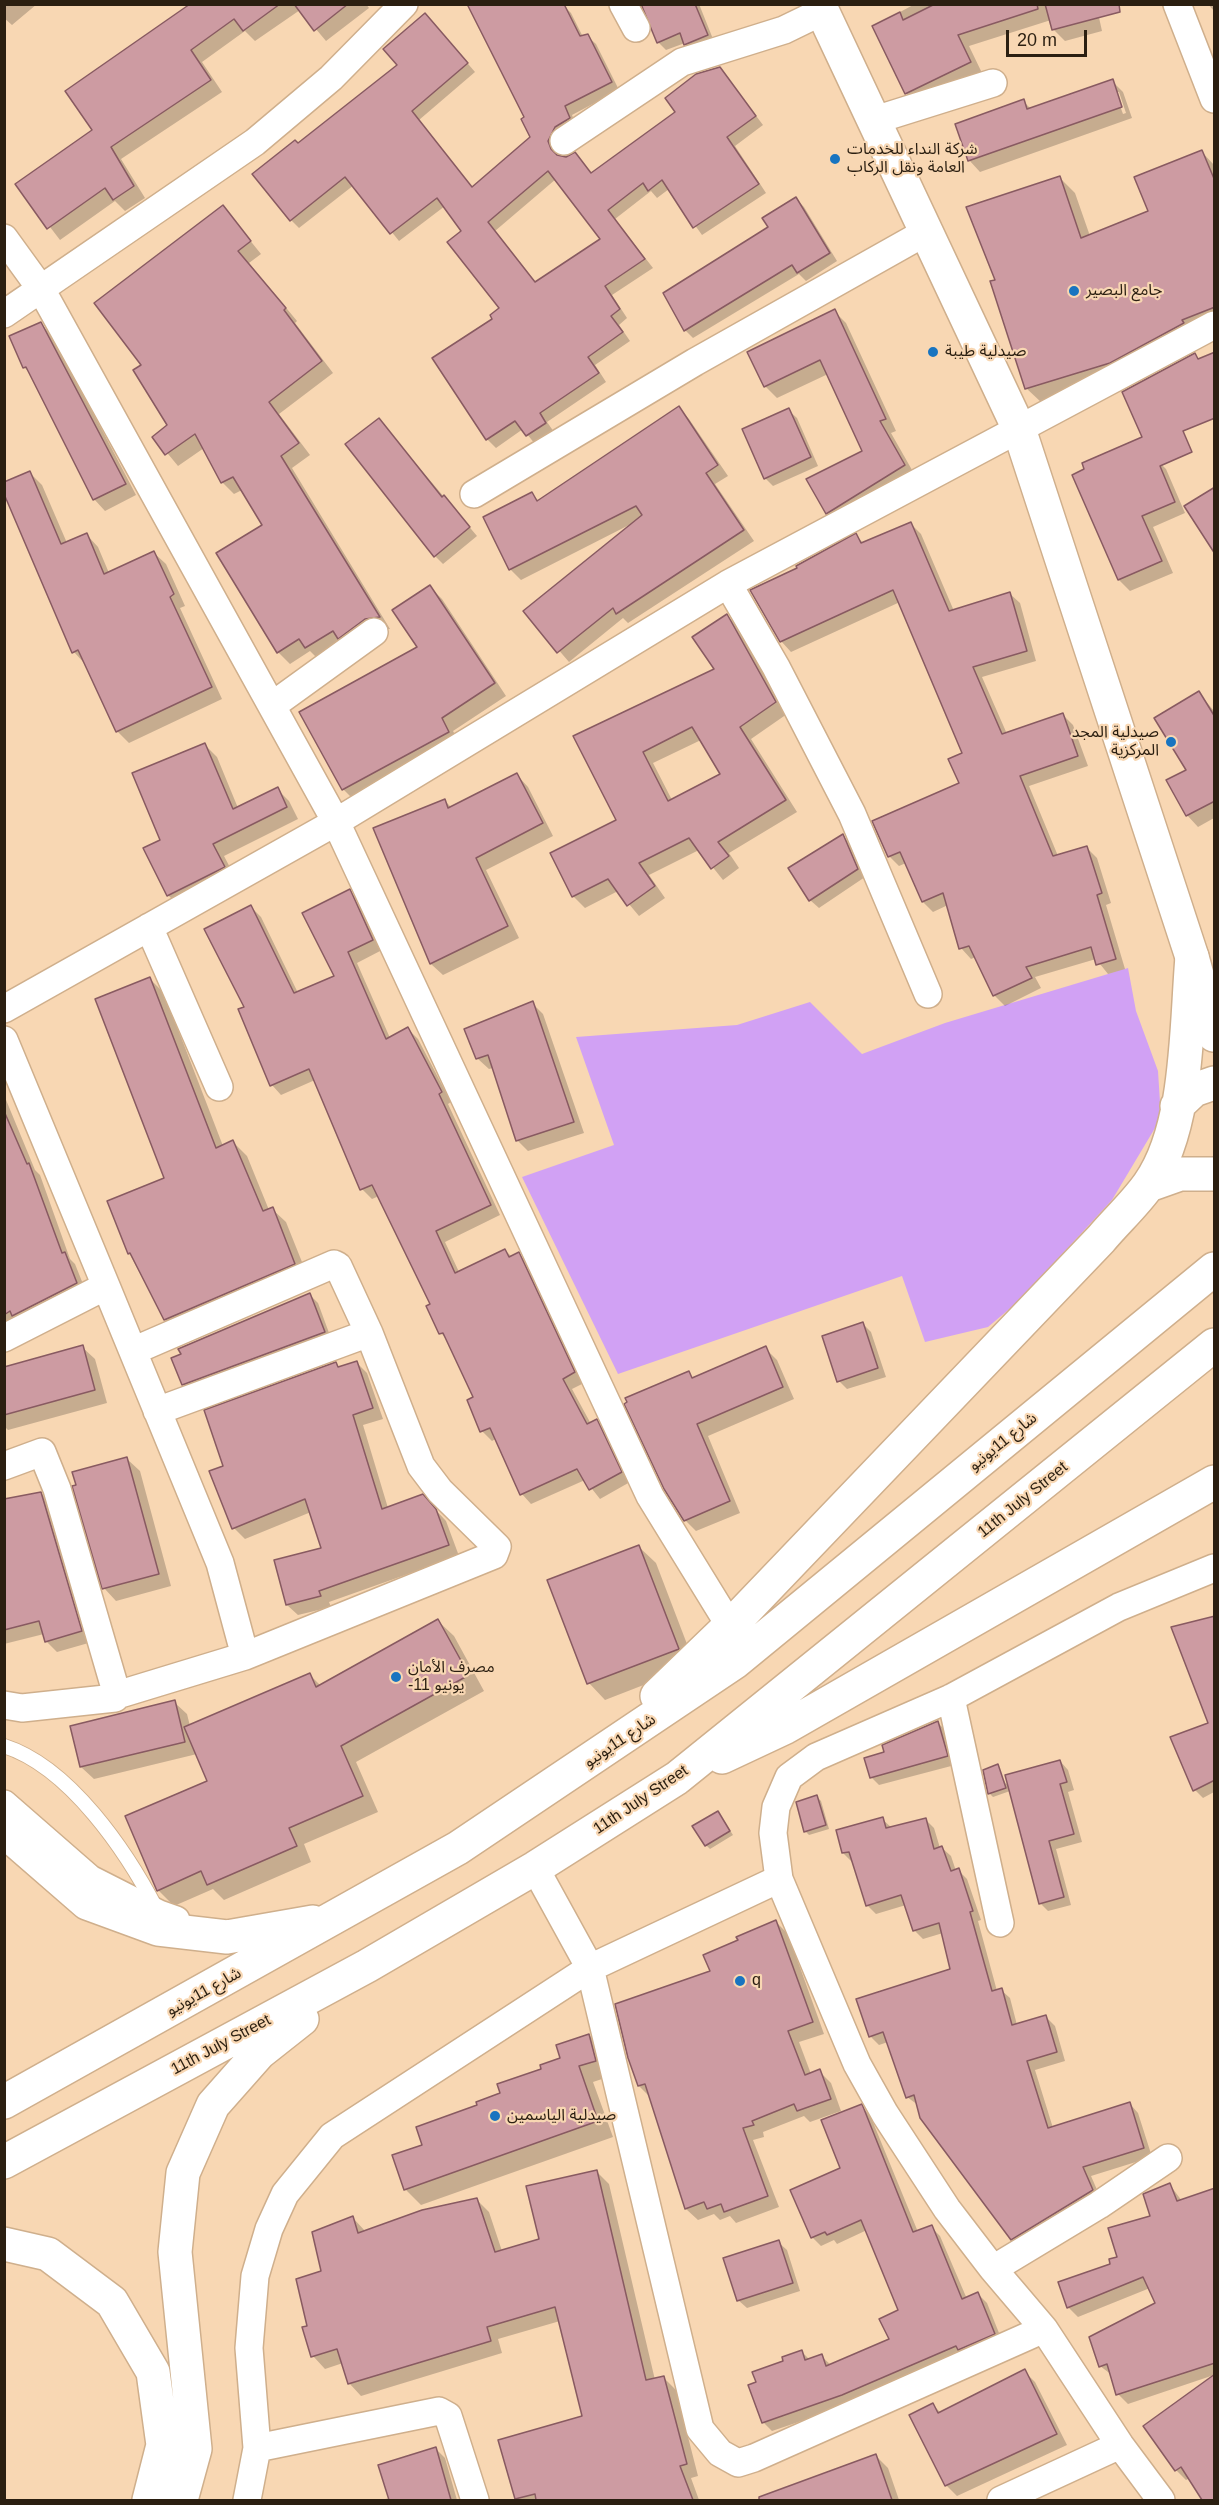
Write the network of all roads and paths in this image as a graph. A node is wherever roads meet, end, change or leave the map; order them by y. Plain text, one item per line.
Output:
1 (404, 4) edge
2 (1178, 4) edge
3 (821, 8) edge
4 (993, 82) dead end
5 (1213, 88) edge
6 (875, 120) junction
7 (564, 141) dead end
8 (926, 232) junction
9 (4, 238) edge
10 (41, 289) junction
11 (4, 314) edge
12 (1215, 325) edge
13 (1019, 429) junction
14 (474, 494) dead end
15 (728, 584) junction
16 (374, 632) dead end
17 (273, 705) junction
18 (336, 822) junction
19 (149, 927) junction
20 (1192, 957) junction
21 (1215, 982) edge
22 (928, 994) dead end
23 (4, 1008) edge
24 (1215, 1035) edge
25 (4, 1040) edge
26 (1215, 1083) edge
27 (219, 1087) dead end
28 (1177, 1106) junction
29 (1215, 1174) edge
30 (1149, 1185) junction
31 (1215, 1269) edge
32 (106, 1286) junction
33 (369, 1333) junction
34 (4, 1338) edge
35 (1209, 1350) edge
36 (133, 1351) junction
37 (157, 1411) junction
38 (4, 1466) edge
39 (1213, 1482) edge
40 (1215, 1568) edge
41 (730, 1626) junction
42 (245, 1656) junction
43 (117, 1695) junction
44 (951, 1698) junction
45 (4, 1705) edge
46 (4, 1746) edge
47 (585, 1765) junction
48 (677, 1778) junction
49 (4, 1804) edge
50 (4, 1831) edge
51 (535, 1868) junction
52 (779, 1879) junction
53 (159, 1914) junction
54 (338, 1917) junction
55 (1000, 1923) dead end
56 (227, 1937) junction
57 (367, 1966) junction
58 (590, 1968) junction
59 (4, 2102) edge
60 (1168, 2157) dead end
61 (4, 2162) edge
62 (4, 2244) edge
63 (993, 2269) junction
64 (1044, 2329) junction
65 (1120, 2445) junction
66 (257, 2448) junction
67 (149, 2500) edge
68 (181, 2500) edge
69 (247, 2500) edge
70 (475, 2500) edge
71 (1000, 2500) edge
72 (1161, 2500) edge

1 - 10 street
2 - 5 street
3 - 6 main road
3 - 7 street
4 - 6 street
6 - 8 main road
8 - 13 main road
8 - 14 street
9 - 10 street
10 - 11 street
10 - 17 street
12 - 13 street
13 - 15 street
13 - 20 main road
15 - 18 street
15 - 22 street
16 - 17 street
17 - 18 street
18 - 19 street
18 - 41 street
19 - 23 street
19 - 27 street
20 - 21 main road
20 - 24 main road
20 - 28 main road
25 - 32 street
26 - 28 main road
28 - 30 main road
29 - 30 main road
30 - 41 main road
31 - 47 main road, شارع 11يونيو
32 - 34 street
32 - 36 street
33 - 36 street
33 - 37 street
33 - 42 street
35 - 48 main road, 11th July Street
36 - 37 street
37 - 42 street
38 - 43 street
39 - 48 main road
40 - 44 street
41 - 47 main road
42 - 43 street
43 - 45 street
44 - 52 street
44 - 55 street
46 - 53 lane
47 - 54 main road, شارع 11يونيو
48 - 51 main road, 11th July Street
49 - 53 street
50 - 56 main road
51 - 57 main road, 11th July Street
51 - 58 street
52 - 58 street
52 - 63 street
53 - 56 street
54 - 56 main road
54 - 59 main road, شارع 11يونيو
57 - 61 main road, 11th July Street
57 - 68 main road
58 - 64 street
58 - 66 street
60 - 63 street
62 - 67 main road
63 - 64 street
64 - 65 street
65 - 71 street
65 - 72 street
66 - 69 street
66 - 70 street

